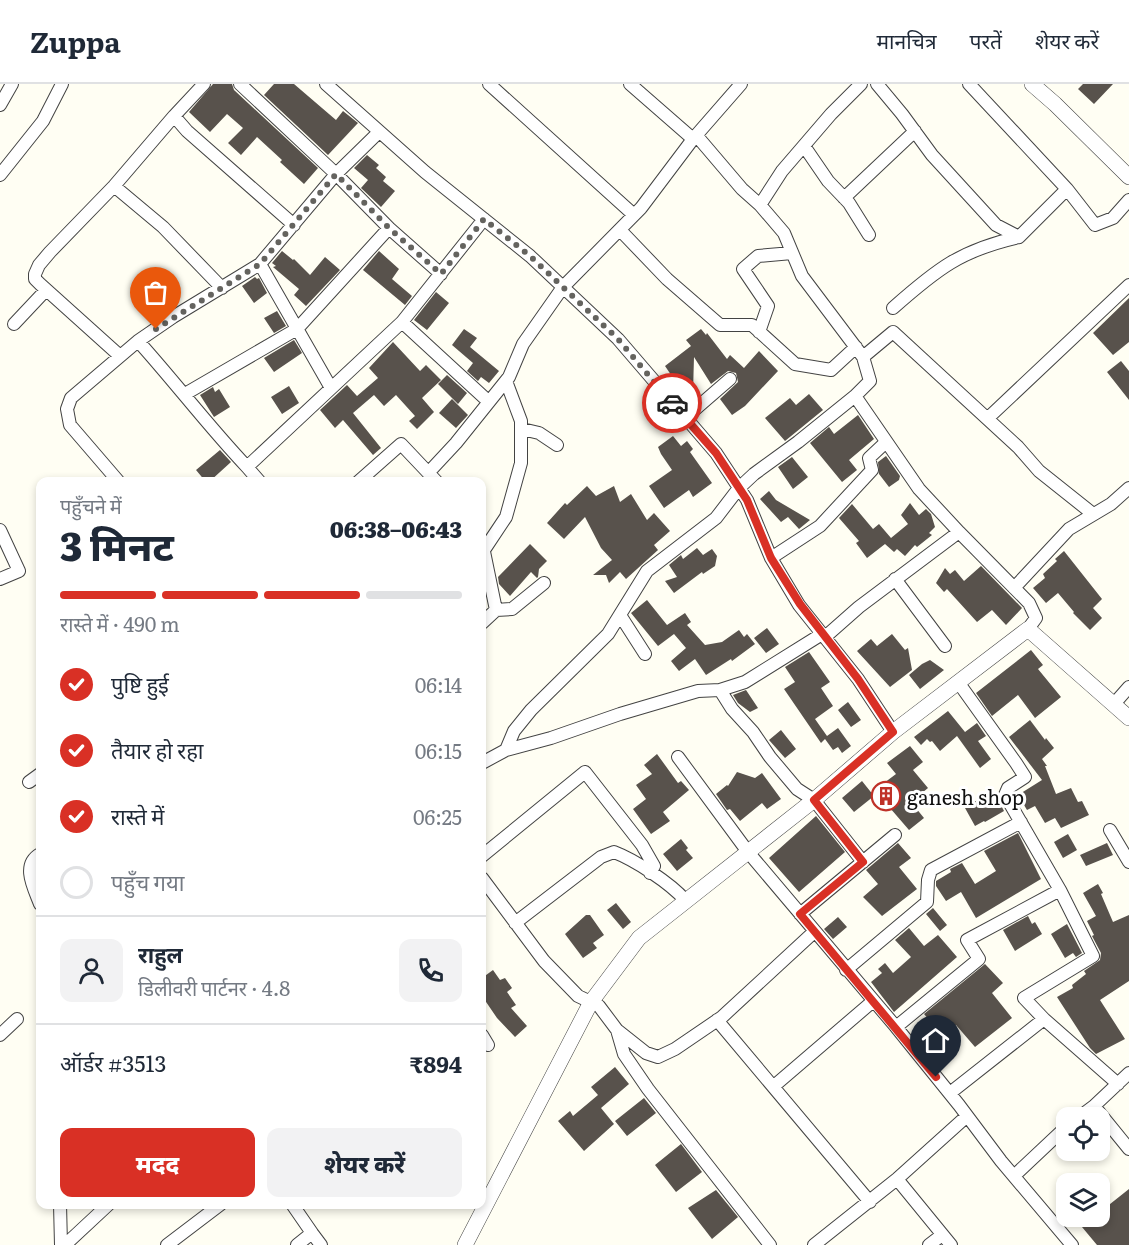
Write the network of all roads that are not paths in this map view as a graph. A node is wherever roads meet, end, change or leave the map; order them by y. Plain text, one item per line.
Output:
1 (12, 84) edge
2 (62, 84) edge
3 (204, 84) edge
4 (240, 84) edge
5 (327, 84) edge
6 (489, 84) edge
7 (630, 84) edge
8 (741, 84) edge
9 (861, 84) edge
10 (877, 84) edge
11 (969, 84) edge
12 (1032, 84) edge
13 (0, 105) edge
14 (174, 116) junction
15 (915, 131) junction
16 (379, 132) junction
17 (695, 137) junction
18 (804, 146) junction
19 (336, 174) junction
20 (0, 175) edge
21 (1129, 177) edge
22 (114, 186) junction
23 (1067, 189) junction
24 (844, 198) junction
25 (1129, 200) edge
26 (760, 205) junction
27 (634, 215) junction
28 (484, 219) junction
29 (294, 225) junction
30 (389, 228) junction
31 (620, 230) junction
32 (869, 235) dead end
33 (1020, 237) junction
34 (792, 253) junction
35 (260, 264) junction
36 (441, 274) junction
37 (1129, 285) edge
38 (563, 287) junction
39 (222, 288) junction
40 (46, 290) junction
41 (893, 308) dead end
42 (402, 322) junction
43 (14, 324) dead end
44 (297, 329) junction
45 (759, 332) junction
46 (138, 341) junction
47 (860, 352) junction
48 (120, 356) junction
49 (730, 379) dead end
50 (506, 381) junction
51 (331, 388) junction
52 (185, 394) junction
53 (855, 396) junction
54 (489, 402) junction
55 (685, 418) junction
56 (988, 418) junction
57 (522, 429) junction
58 (886, 442) junction
59 (557, 445) dead end
60 (247, 467) junction
61 (115, 477) edge
62 (256, 477) edge
63 (364, 477) edge
64 (433, 477) edge
65 (739, 488) junction
66 (1129, 488) edge
67 (1093, 514) junction
68 (0, 530) edge
69 (959, 532) junction
70 (486, 540) edge
71 (771, 558) junction
72 (486, 559) edge
73 (0, 579) edge
74 (895, 579) junction
75 (544, 583) dead end
76 (1014, 588) junction
77 (496, 610) junction
78 (620, 615) junction
79 (486, 619) edge
80 (1029, 629) junction
81 (824, 635) junction
82 (945, 646) dead end
83 (645, 654) dead end
84 (958, 682) junction
85 (1129, 687) edge
86 (720, 690) junction
87 (1114, 704) junction
88 (1129, 718) edge
89 (893, 732) junction
90 (506, 750) junction
91 (678, 757) dead end
92 (486, 761) edge
93 (36, 777) edge
94 (29, 782) dead end
95 (814, 800) junction
96 (1021, 822) junction
97 (1110, 830) dead end
98 (895, 835) dead end
99 (748, 852) junction
100 (486, 853) edge
101 (36, 857) edge
102 (863, 862) junction
103 (1129, 862) edge
104 (650, 873) junction
105 (486, 883) edge
106 (1060, 890) junction
107 (36, 894) edge
108 (685, 900) junction
109 (800, 914) junction
110 (515, 923) junction
111 (814, 932) junction
112 (846, 970) junction
113 (591, 1002) junction
114 (872, 1002) junction
115 (16, 1019) dead end
116 (1044, 1019) junction
117 (717, 1020) junction
118 (896, 1027) junction
119 (617, 1030) junction
120 (0, 1035) edge
121 (1129, 1073) edge
122 (1118, 1084) junction
123 (774, 1086) junction
124 (950, 1093) junction
125 (1094, 1106) joint
126 (967, 1116) junction
127 (1056, 1136) edge
128 (1129, 1149) edge
129 (1014, 1176) junction
130 (897, 1179) junction
131 (870, 1202) junction
132 (486, 1204) edge
133 (60, 1209) edge
134 (103, 1209) edge
135 (215, 1209) edge
136 (295, 1209) edge
137 (484, 1209) edge
138 (312, 1233) junction
139 (942, 1234) junction
140 (63, 1245) edge
141 (168, 1245) edge
142 (297, 1245) edge
143 (321, 1245) edge
144 (465, 1245) edge
145 (770, 1245) edge
146 (814, 1245) edge
147 (929, 1245) edge
148 (951, 1245) edge
149 (1072, 1245) edge

1 - 13 street
2 - 20 street
3 - 14 street
4 - 19 street
5 - 16 street
6 - 27 street
7 - 17 street
8 - 17 street
9 - 18 street
10 - 15 street
11 - 23 street
12 - 21 street
14 - 22 street
14 - 29 street
15 - 24 street
15 - 33 street
16 - 19 street
16 - 28 street
17 - 26 street
17 - 27 street
18 - 24 street
18 - 26 street
19 - 29 street
19 - 30 street
22 - 39 street
22 - 40 street
23 - 25 street
23 - 33 street
24 - 32 street
26 - 34 street
27 - 31 street
28 - 36 street
28 - 38 street
29 - 35 street
30 - 36 street
30 - 44 street
31 - 38 street
31 - 45 street
33 - 41 street
34 - 45 street
34 - 47 street
35 - 39 street
35 - 44 street
36 - 42 street
37 - 56 street
38 - 50 street
38 - 55 street
39 - 46 street
40 - 43 street
40 - 48 street
42 - 51 street
42 - 54 street
44 - 51 street
44 - 52 street
45 - 47 street
46 - 48 street
46 - 52 street
47 - 53 street
47 - 56 street
48 - 61 street
49 - 55 street
50 - 54 street
50 - 57 street
51 - 60 street
52 - 60 street
53 - 58 street
53 - 65 street
54 - 64 street
55 - 65 street
56 - 67 street
57 - 59 street
57 - 70 street
58 - 69 street
58 - 71 street
60 - 62 street
63 - 64 street
65 - 71 street
65 - 78 street
66 - 67 street
67 - 76 street
68 - 73 street
69 - 74 street
69 - 76 street
71 - 81 street
72 - 77 street
74 - 81 street
74 - 82 street
75 - 77 street
76 - 80 street
77 - 79 street
78 - 83 street
78 - 90 street
80 - 84 street
80 - 87 street
81 - 86 street
81 - 89 street
84 - 89 street
84 - 96 street
85 - 87 street
86 - 90 street
86 - 95 street
87 - 88 street
89 - 95 street
90 - 92 street
91 - 99 street
93 - 94 street
95 - 99 street
95 - 102 street
96 - 106 street
96 - 112 street
97 - 103 street
98 - 102 street
99 - 108 street
99 - 109 street
100 - 104 street
101 - 107 street
102 - 109 street
104 - 108 street
104 - 110 street
105 - 110 street
106 - 116 street
106 - 118 street
108 - 113 street
109 - 111 street
110 - 113 street
111 - 112 street
111 - 117 street
112 - 114 street
113 - 119 street
113 - 132 street
114 - 118 street
114 - 123 street
115 - 120 street
116 - 122 street
116 - 124 street
117 - 119 street
117 - 123 street
118 - 124 street
119 - 145 street
121 - 122 street
122 - 125 street
123 - 131 street
124 - 126 street
125 - 128 street
126 - 129 street
126 - 130 street
127 - 129 street
129 - 149 street
130 - 131 street
130 - 139 street
131 - 146 street
133 - 140 street
134 - 140 street
135 - 141 street
136 - 138 street
137 - 144 street
138 - 142 street
138 - 143 street
139 - 147 street
139 - 148 street

